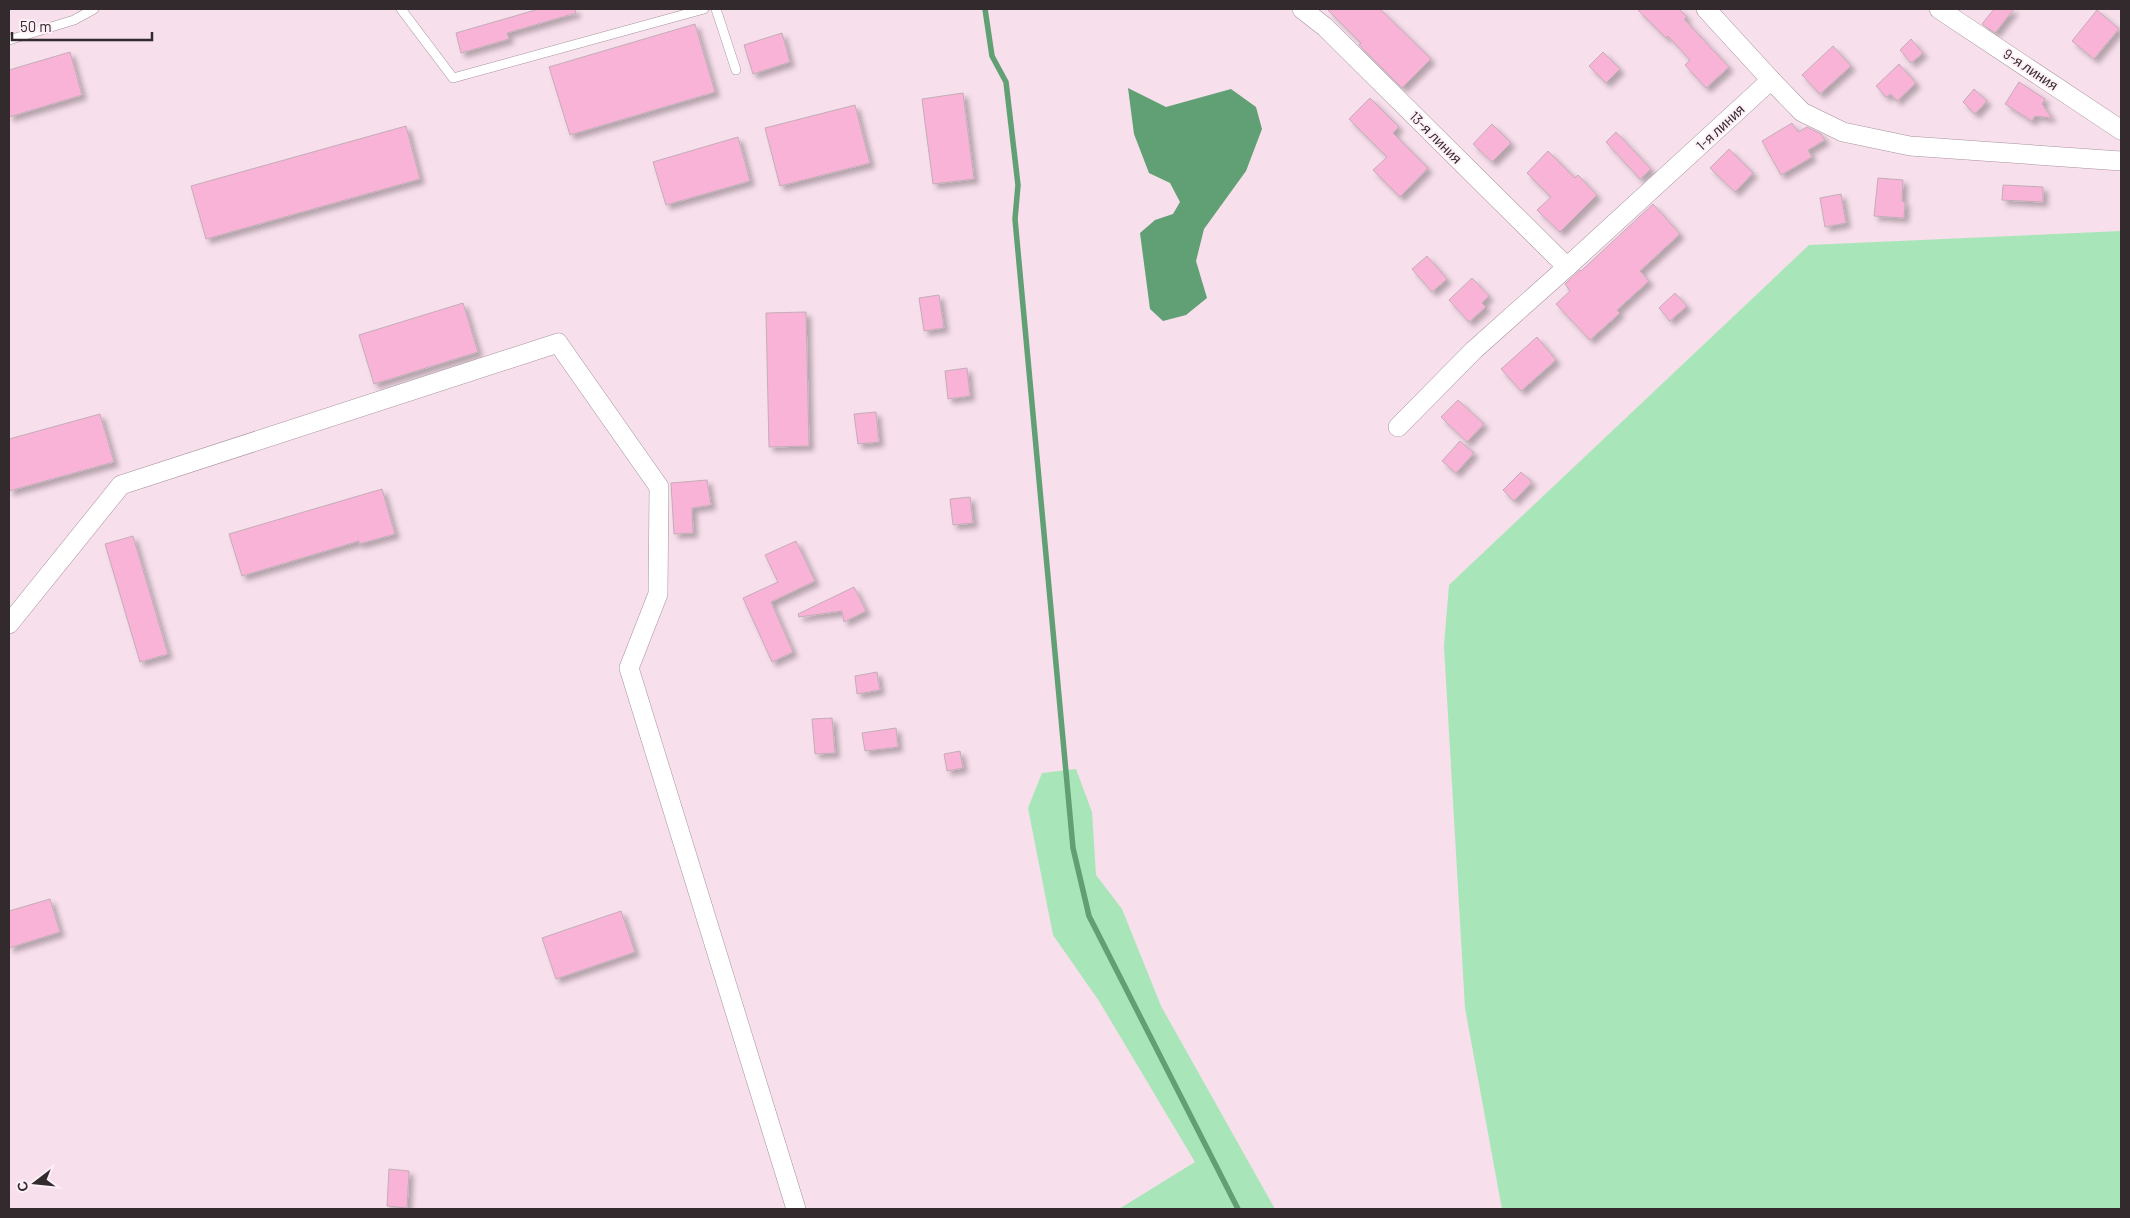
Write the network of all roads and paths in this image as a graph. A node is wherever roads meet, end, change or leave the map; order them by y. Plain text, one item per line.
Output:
1 (94, 9) edge
2 (401, 9) edge
3 (704, 9) edge
4 (716, 9) edge
5 (1302, 9) edge
6 (1706, 9) edge
7 (1940, 9) edge
8 (9, 40) edge
9 (736, 70) dead end
10 (1772, 80) junction
11 (2121, 130) edge
12 (2121, 161) edge
13 (1567, 267) junction
14 (1398, 427) dead end
15 (9, 624) edge
16 (796, 1209) edge

1 - 8 lane
2 - 3 lane
4 - 9 lane
5 - 13 street, 13-я линия
6 - 10 street
7 - 11 street, 9-я линия
10 - 12 street
10 - 13 street, 1-я линия
13 - 14 street, 1-я линия
15 - 16 street

